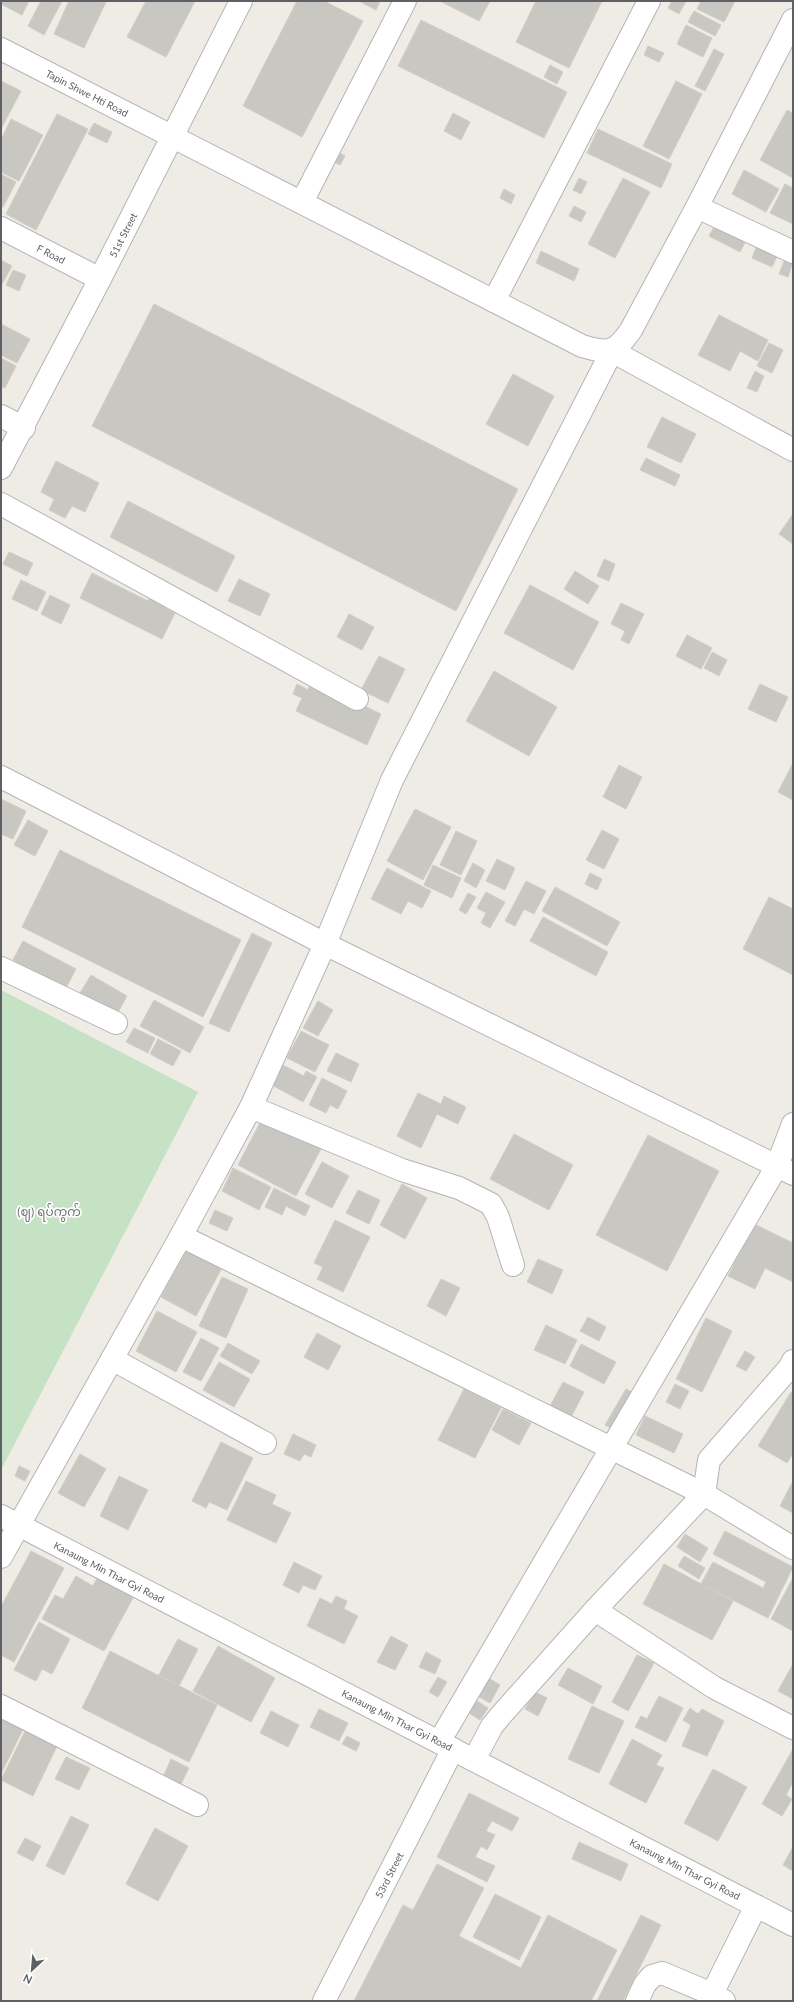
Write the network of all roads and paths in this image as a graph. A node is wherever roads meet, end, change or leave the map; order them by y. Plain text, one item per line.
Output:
1 (241, 1) edge
2 (405, 1) edge
3 (649, 1) edge
4 (793, 20) edge
5 (1, 49) edge
6 (173, 137) junction
7 (302, 202) junction
8 (697, 207) junction
9 (1, 228) edge
10 (793, 252) edge
11 (100, 279) junction
12 (494, 301) junction
13 (612, 351) junction
14 (1, 416) edge
15 (24, 428) junction
16 (793, 450) edge
17 (1, 468) edge
18 (1, 504) edge
19 (357, 699) dead end
20 (1, 777) edge
21 (326, 944) junction
22 (1, 968) edge
23 (116, 1023) dead end
24 (251, 1107) junction
25 (793, 1124) edge
26 (785, 1170) edge
27 (181, 1236) junction
28 (513, 1266) dead end
29 (112, 1359) junction
30 (792, 1366) edge
31 (265, 1443) dead end
32 (611, 1449) junction
33 (704, 1494) junction
34 (10, 1521) edge
35 (793, 1548) edge
36 (1, 1557) edge
37 (595, 1610) junction
38 (1, 1706) edge
39 (793, 1728) edge
40 (446, 1745) junction
41 (474, 1760) junction
42 (197, 1805) dead end
43 (756, 1906) junction
44 (793, 1925) edge
45 (718, 1997) edge
46 (324, 2001) edge
47 (637, 2001) edge

1 - 6 street, 51st Street
2 - 7 street
3 - 12 street
4 - 8 street
5 - 6 street, Tapin Shwe Hti Road
6 - 7 street, Tapin Shwe Hti Road
6 - 11 street, 51st Street
7 - 12 street, Tapin Shwe Hti Road
8 - 10 street
8 - 13 street
9 - 11 street, F Road
11 - 15 street, 51st Street
12 - 13 street, Tapin Shwe Hti Road
13 - 16 street
13 - 21 street
14 - 15 street
15 - 17 street, 51st Street
18 - 19 street
20 - 21 street
21 - 24 street
21 - 26 street
22 - 23 street
24 - 27 street
24 - 28 street
25 - 26 street, 53rd Street
26 - 32 street, 53rd Street
27 - 29 street
27 - 32 street
29 - 31 street
29 - 34 street
30 - 33 street
32 - 33 street
32 - 40 street, 53rd Street
33 - 35 street
33 - 37 street
34 - 36 street
34 - 40 street, Kanaung Min Thar Gyi Road
37 - 39 street
37 - 41 street
38 - 42 street
40 - 41 street, Kanaung Min Thar Gyi Road
40 - 46 street, 53rd Street
41 - 43 street, Kanaung Min Thar Gyi Road
43 - 44 street, Kanaung Min Thar Gyi Road
43 - 45 street
45 - 47 street

